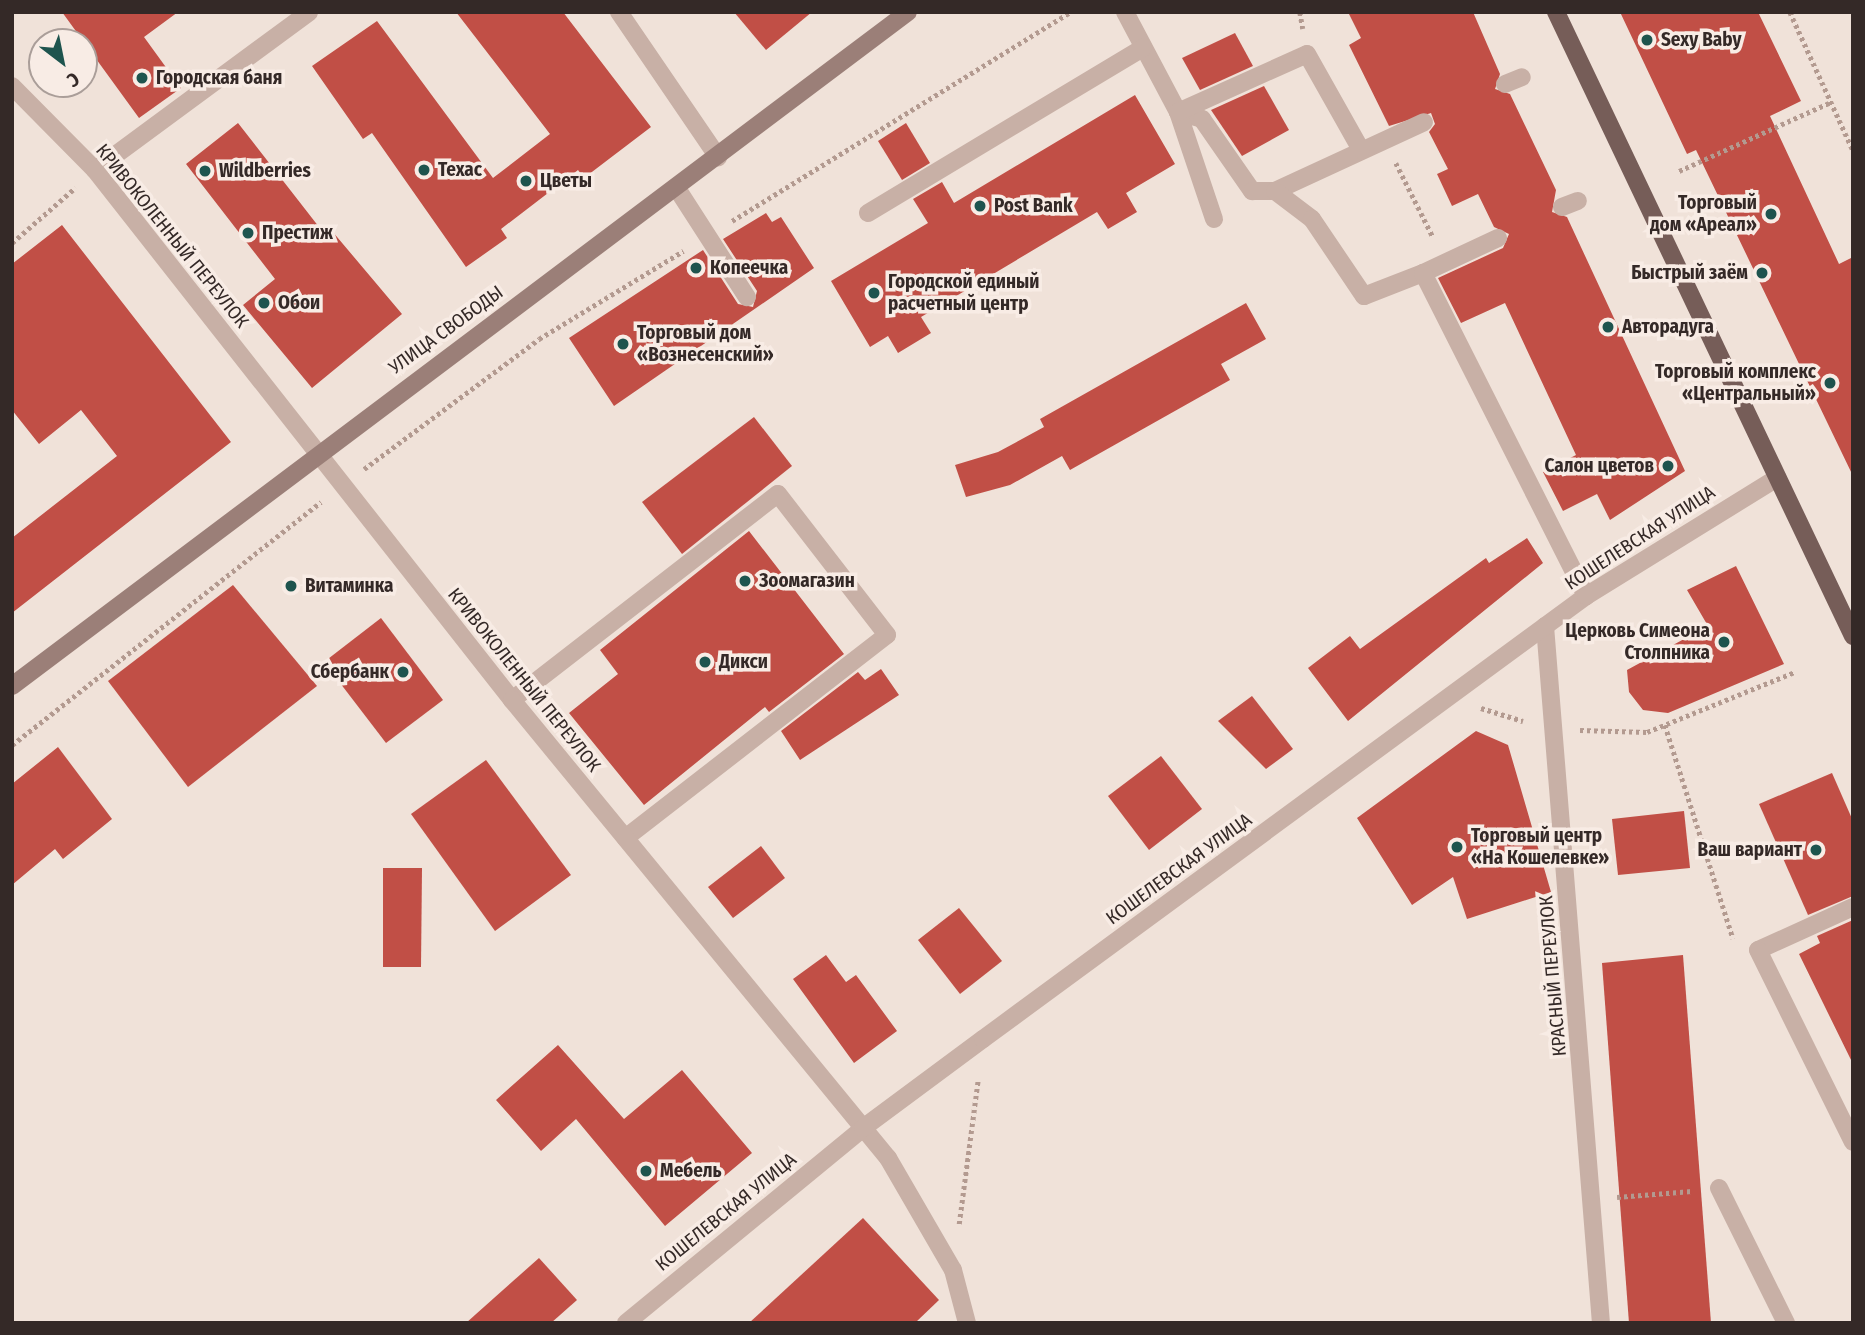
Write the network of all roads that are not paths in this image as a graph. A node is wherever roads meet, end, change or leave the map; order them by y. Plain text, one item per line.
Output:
1 (310, 12) edge
2 (619, 12) edge
3 (908, 12) edge
4 (1125, 12) edge
5 (1556, 12) edge
6 (1143, 48) junction
7 (1522, 77) dead end
8 (1505, 84) dead end
9 (12, 86) edge
10 (1178, 113) junction
11 (1424, 122) dead end
12 (1361, 150) junction
13 (718, 157) junction
14 (94, 170) junction
15 (676, 187) junction
16 (1275, 191) junction
17 (868, 213) dead end
18 (1214, 219) dead end
19 (1498, 238) dead end
20 (1423, 273) junction
21 (747, 297) dead end
22 (317, 453) junction
23 (1777, 478) junction
24 (1586, 596) junction
25 (1545, 626) junction
26 (1853, 636) edge
27 (12, 686) edge
28 (512, 700) junction
29 (625, 838) junction
30 (1853, 907) edge
31 (863, 1128) junction
32 (1853, 1142) edge
33 (1719, 1188) road end
34 (626, 1323) edge
35 (967, 1323) edge
36 (1601, 1323) edge
37 (1786, 1323) edge

1 - 14 street
2 - 13 street
3 - 13 main road, УЛИЦА СВОБОДЫ
4 - 6 street
5 - 23 main road
6 - 10 street
6 - 17 street
7 - 8 street
9 - 14 street, КРИВОКОЛЕННЫЙ ПЕРЕУЛОК
10 - 12 street
10 - 16 street
10 - 18 street
11 - 12 street
12 - 16 street
13 - 15 main road, УЛИЦА СВОБОДЫ
14 - 22 street, КРИВОКОЛЕННЫЙ ПЕРЕУЛОК
15 - 21 street
15 - 22 main road, УЛИЦА СВОБОДЫ
16 - 20 street
19 - 20 street
20 - 24 street
22 - 27 main road, УЛИЦА СВОБОДЫ
22 - 28 street, КРИВОКОЛЕННЫЙ ПЕРЕУЛОК
23 - 24 street, КОШЕЛЕВСКАЯ УЛИЦА
23 - 26 main road
24 - 25 street, КОШЕЛЕВСКАЯ УЛИЦА
25 - 31 street, КОШЕЛЕВСКАЯ УЛИЦА
25 - 36 street, КРАСНЫЙ ПЕРЕУЛОК
28 - 29 street, КРИВОКОЛЕННЫЙ ПЕРЕУЛОК
28 - 29 street
29 - 31 street, КРИВОКОЛЕННЫЙ ПЕРЕУЛОК
30 - 32 street
31 - 34 street, КОШЕЛЕВСКАЯ УЛИЦА
31 - 35 street, КРИВОКОЛЕННЫЙ ПЕРЕУЛОК
33 - 37 street

